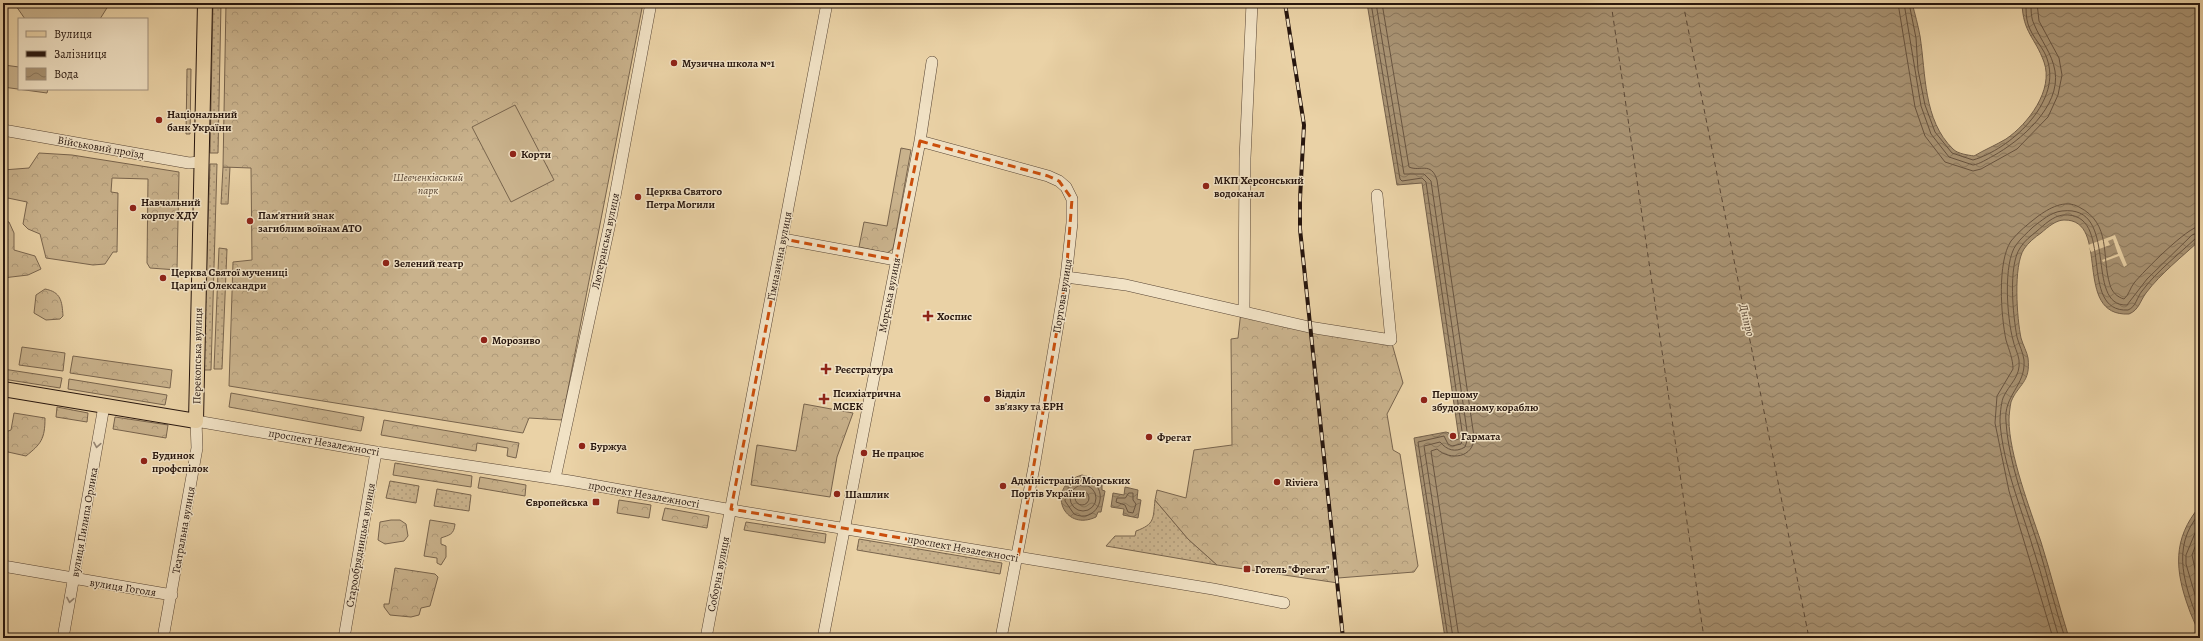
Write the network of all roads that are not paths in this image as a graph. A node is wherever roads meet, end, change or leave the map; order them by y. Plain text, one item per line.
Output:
1 (205, 3) edge
2 (651, 3) edge
3 (828, 3) edge
4 (1252, 3) edge
5 (932, 62) dead end
6 (3, 130) edge
7 (920, 141) junction
8 (200, 162) junction
9 (1377, 195) dead end
10 (783, 239) junction
11 (896, 260) junction
12 (1066, 277) junction
13 (1244, 312) junction
14 (3, 389) edge
15 (104, 406) junction
16 (196, 421) junction
17 (376, 452) junction
18 (555, 478) junction
19 (731, 509) junction
20 (844, 528) junction
21 (1018, 558) junction
22 (3, 566) edge
23 (74, 579) junction
24 (172, 595) junction
25 (1284, 603) dead end
26 (63, 638) edge
27 (163, 638) edge
28 (344, 638) edge
29 (706, 638) edge
30 (823, 638) edge
31 (1001, 638) edge

1 - 8 main road, Перекопська вулиця
2 - 18 street, Лютеранська вулиця
3 - 10 street, Гімназична вулиця
4 - 13 street
5 - 7 street, Морська вулиця
6 - 8 street, Військовий проїзд
7 - 11 street, Морська вулиця
7 - 12 street, Портова вулиця
8 - 16 main road, Перекопська вулиця
9 - 13 street
10 - 11 street
10 - 19 street, Гімназична вулиця
11 - 20 street, Морська вулиця
12 - 13 street
12 - 21 street, Портова вулиця
14 - 15 main road, проспект Незалежності
15 - 16 main road, проспект Незалежності
15 -> 23 street, вулиця Пилипа Орлика
16 - 17 street, проспект Незалежності
16 - 24 street, Театральна вулиця
17 - 18 street, проспект Незалежності
17 - 28 street, Старообрядницька вулиця
18 - 19 street, проспект Незалежності
19 - 20 street, проспект Незалежності
19 - 29 street, Соборна вулиця
20 - 21 street, проспект Незалежності
20 - 30 street, Морська вулиця
21 - 25 street, проспект Незалежності
21 - 31 street, Портова вулиця
22 - 23 street, вулиця Гоголя
23 - 24 street, вулиця Гоголя
23 -> 26 street, вулиця Пилипа Орлика
24 - 27 street, Театральна вулиця

